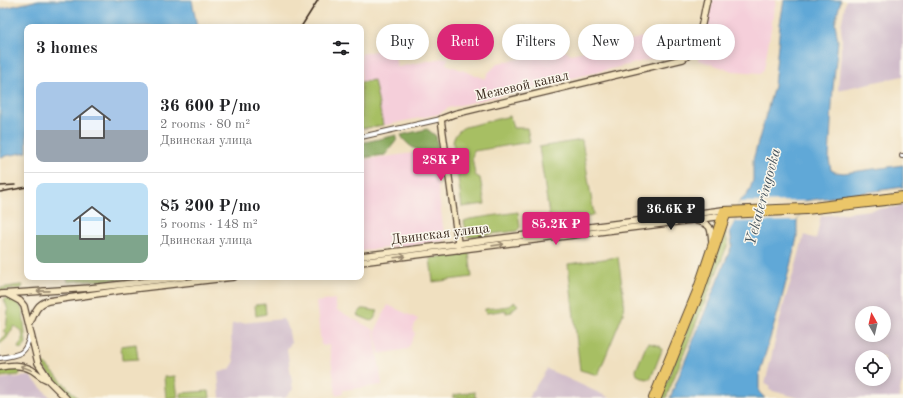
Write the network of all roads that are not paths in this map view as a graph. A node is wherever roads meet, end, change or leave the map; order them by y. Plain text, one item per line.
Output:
1 (707, 0) edge
2 (441, 119) junction
3 (364, 136) edge
4 (903, 195) edge
5 (903, 200) edge
6 (802, 209) junction
7 (724, 214) junction
8 (690, 220) junction
9 (712, 243) junction
10 (459, 247) junction
11 (364, 256) edge
12 (364, 262) edge
13 (158, 280) edge
14 (208, 280) edge
15 (2, 294) edge
16 (29, 326) junction
17 (30, 335) junction
18 (0, 358) edge
19 (0, 367) edge
20 (48, 380) junction
21 (66, 398) edge
22 (652, 398) edge
23 (658, 398) edge

1 - 2 street, Межевой канал
2 - 3 street, Межевой канал
2 - 10 street
4 - 6 main road
5 - 6 main road
6 - 7 main road, Двинская улица
7 - 8 street, Двинская улица
7 - 9 main road
7 - 10 street, Двинская улица
7 - 23 main road
8 - 9 street
10 -> 8 street, Двинская улица
9 - 22 main road
10 - 11 street, Двинская улица
12 -> 10 street, Двинская улица
13 -> 15 street
14 - 16 street
15 - 16 street
16 - 17 street
17 - 18 street
17 - 20 street
20 -> 19 street
20 - 21 street

